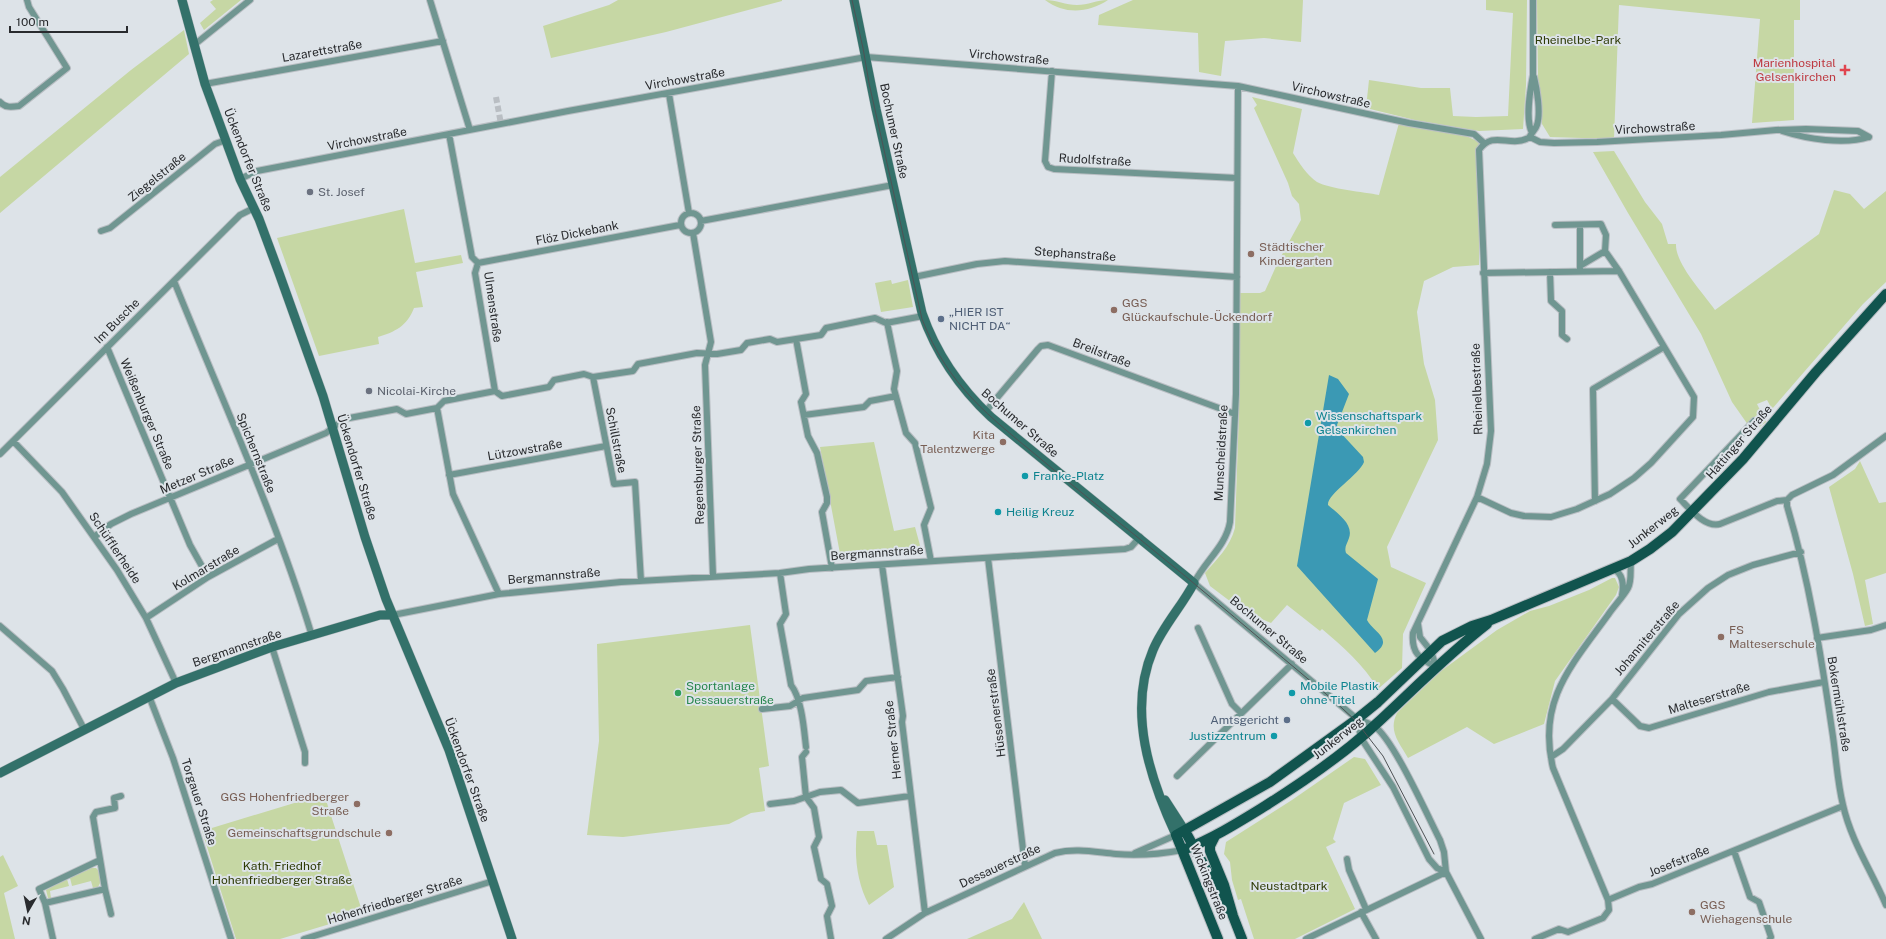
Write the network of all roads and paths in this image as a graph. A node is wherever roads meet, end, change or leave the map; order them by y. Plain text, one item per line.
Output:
1 (27, 0) edge
2 (182, 0) edge
3 (250, 0) edge
4 (430, 0) edge
5 (854, 0) edge
6 (1533, 0) edge
7 (443, 41) junction
8 (194, 46) junction
9 (866, 57) junction
10 (1052, 72) junction
11 (1533, 76) junction
12 (205, 84) junction
13 (1238, 86) junction
14 (669, 94) junction
15 (0, 102) edge
16 (470, 130) junction
17 (1776, 130) junction
18 (449, 134) junction
19 (1531, 135) junction
20 (226, 140) junction
21 (1484, 143) junction
22 (1237, 178) junction
23 (240, 179) junction
24 (893, 185) junction
25 (254, 208) junction
26 (689, 213) junction
27 (701, 221) junction
28 (680, 225) junction
29 (1556, 225) dead end
30 (1580, 225) junction
31 (101, 231) dead end
32 (693, 233) junction
33 (1605, 251) junction
34 (478, 263) junction
35 (1580, 268) junction
36 (1618, 270) junction
37 (1550, 272) junction
38 (1483, 273) junction
39 (1237, 276) junction
40 (914, 277) junction
41 (174, 281) junction
42 (1886, 294) edge
43 (923, 316) junction
44 (887, 322) junction
45 (796, 339) junction
46 (1566, 339) dead end
47 (107, 347) junction
48 (1664, 347) junction
49 (709, 354) junction
50 (593, 377) junction
51 (495, 391) junction
52 (896, 396) junction
53 (437, 408) junction
54 (986, 411) junction
55 (1235, 414) junction
56 (804, 415) junction
57 (1754, 420) dead end
58 (333, 429) junction
59 (1886, 436) edge
60 (13, 441) junction
61 (606, 446) junction
62 (0, 454) edge
63 (249, 465) junction
64 (449, 475) junction
65 (1477, 496) junction
66 (170, 498) junction
67 (1787, 500) junction
68 (1595, 501) junction
69 (1693, 512) junction
70 (94, 537) junction
71 (1140, 537) junction
72 (278, 539) junction
73 (1801, 552) junction
74 (988, 558) junction
75 (931, 561) junction
76 (1631, 561) junction
77 (882, 565) junction
78 (832, 568) junction
79 (1613, 569) junction
80 (780, 573) junction
81 (713, 575) junction
82 (208, 577) junction
83 (641, 580) junction
84 (1194, 583) junction
85 (499, 594) junction
86 (1622, 595) junction
87 (394, 615) junction
88 (146, 618) junction
89 (1492, 620) junction
90 (1418, 622) junction
91 (1886, 625) edge
92 (0, 626) edge
93 (1198, 628) dead end
94 (312, 636) junction
95 (1817, 638) junction
96 (272, 647) junction
97 (1431, 651) junction
98 (1422, 660) junction
99 (1292, 664) junction
100 (1436, 667) junction
101 (898, 677) junction
102 (1824, 682) junction
103 (176, 683) junction
104 (149, 696) junction
105 (1612, 698) junction
106 (797, 702) junction
107 (762, 709) dead end
108 (1241, 713) junction
109 (1357, 719) junction
110 (1374, 726) junction
111 (84, 729) junction
112 (1361, 738) junction
113 (1551, 757) junction
114 (305, 763) dead end
115 (0, 773) edge
116 (1177, 776) dead end
117 (121, 796) dead end
118 (910, 796) junction
119 (806, 797) junction
120 (770, 804) dead end
121 (1843, 806) junction
122 (1180, 833) junction
123 (1215, 836) junction
124 (1193, 846) junction
125 (1183, 850) junction
126 (1734, 850) junction
127 (1134, 853) junction
128 (1347, 859) dead end
129 (100, 860) junction
130 (1025, 866) junction
131 (1446, 872) junction
132 (493, 881) junction
133 (105, 889) junction
134 (1608, 900) junction
135 (45, 904) junction
136 (1886, 906) edge
137 (1364, 910) junction
138 (925, 913) junction
139 (111, 914) dead end
140 (1233, 916) junction
141 (51, 938) edge
142 (231, 939) edge
143 (304, 939) edge
144 (512, 939) edge
145 (831, 939) edge
146 (886, 939) edge
147 (1218, 939) edge
148 (1242, 939) edge
149 (1306, 939) edge
150 (1376, 939) edge
151 (1480, 939) edge
152 (1536, 939) edge
153 (1770, 939) edge

1 - 15 street
2 - 8 main road, Ückendorfer Straße
3 - 8 street
4 - 7 street
5 - 9 main road, Bochumer Straße
6 - 11 street
7 - 12 street, Lazarettstraße
7 - 16 street
8 - 12 main road, Ückendorfer Straße
9 - 10 street, Virchowstraße
9 - 14 street, Virchowstraße
9 - 24 main road, Bochumer Straße
10 - 13 street, Virchowstraße
10 - 22 street, Rudolfstraße
11 - 19 street
11 - 19 street
12 - 20 main road, Ückendorfer Straße
13 - 21 street, Virchowstraße
13 - 22 street, Munscheidstraße
14 - 16 street, Virchowstraße
14 - 26 street
16 - 18 street, Virchowstraße
17 - 17 street, Virchowstraße
17 - 19 street, Virchowstraße
18 - 23 street, Virchowstraße
18 - 34 street, Ulmenstraße
19 - 21 street, Virchowstraße
20 - 23 main road, Ückendorfer Straße
20 - 31 street, Ziegelstraße
21 - 38 street, Rheinelbestraße
22 - 39 street, Munscheidstraße
23 - 25 main road, Ückendorfer Straße
24 - 27 street
24 - 40 main road, Bochumer Straße
25 - 41 street, Im Busche
25 - 58 main road, Ückendorfer Straße
26 - 27 street
26 - 28 street
27 - 32 street
28 - 32 street
28 - 34 street, Flöz Dickebank
29 - 30 street
30 - 33 street
30 - 35 street
32 - 49 street, Regensburger Straße
33 - 35 street
33 - 36 street
34 - 51 street, Ulmenstraße
35 - 36 street
35 - 37 street
36 - 48 street
37 - 38 street
37 - 46 street
38 - 65 street, Rheinelbestraße
39 - 40 street, Stephanstraße
39 - 55 street, Munscheidstraße
40 - 43 main road, Bochumer Straße
41 - 47 street, Im Busche
41 - 63 street, Spichernstraße
42 - 69 main road, Hattinger Straße
43 - 44 street, Metzer Straße
43 - 54 main road, Bochumer Straße
44 - 45 street, Metzer Straße
44 - 52 street
45 - 49 street, Metzer Straße
45 - 56 street
47 - 60 street, Im Busche
47 - 66 street, Weißenburger Straße
48 - 68 street
48 - 68 street
49 - 50 street, Metzer Straße
49 - 81 street, Regensburger Straße
50 - 51 street, Metzer Straße
50 - 61 street, Schillstraße
51 - 53 street, Metzer Straße
52 - 56 street
52 - 75 street
53 - 58 street, Metzer Straße
53 - 64 street
54 - 55 street, Breilstraße
54 - 71 main road, Bochumer Straße
55 - 84 street, Munscheidstraße
56 - 78 street
57 - 69 street, Hattinger Straße
58 - 63 street, Metzer Straße
58 - 87 main road, Ückendorfer Straße
59 - 67 street, Junkerweg
60 - 62 street, Im Busche
60 - 70 street, Schüfflerheide
61 - 64 street, Lützowstraße
61 - 83 street, Schillstraße
63 - 66 street, Metzer Straße
63 - 72 street, Spichernstraße
64 - 85 street
65 - 68 street
65 - 90 street, Rheinelbestraße
66 - 70 street, Metzer Straße
66 - 82 street, Weißenburger Straße
67 - 69 street, Junkerweg
67 - 73 street, Bokermühlstraße
69 - 76 main road, Junkerweg
70 - 88 street, Schüfflerheide
71 - 74 street, Bergmannstraße
71 - 84 main road, Bochumer Straße
72 - 82 street, Kolmarstraße
72 - 94 street, Spichernstraße
73 - 95 street, Bokermühlstraße
73 - 105 street, Johanniterstraße
74 - 75 street, Bergmannstraße
74 - 130 street, Hüssenerstraße
75 - 77 street, Bergmannstraße
76 - 79 main road, Junkerweg
76 - 86 street
77 - 78 street, Bergmannstraße
77 - 101 street, Herner Straße
78 - 80 street, Bergmannstraße
79 - 86 street
79 - 89 main road, Junkerweg
80 - 81 street, Bergmannstraße
80 - 106 street
81 - 83 street, Bergmannstraße
82 - 88 street, Kolmarstraße
83 - 85 street, Bergmannstraße
84 - 99 street, Bochumer Straße
84 - 122 main road, Munscheidstraße
85 - 87 street, Bergmannstraße
86 - 113 street
87 - 94 main road, Bergmannstraße
87 - 132 main road, Ückendorfer Straße
88 - 103 street, Schüfflerheide
89 - 97 main road, Junkerweg
89 - 100 main road, Junkerweg
90 - 97 street
90 - 98 street, Rheinelbestraße
91 - 95 street
92 - 111 street
93 - 108 street
94 - 96 main road, Bergmannstraße
95 - 102 street, Bokermühlstraße
96 - 103 main road, Bergmannstraße
96 - 114 street
97 - 98 main road, Junkerweg
97 - 100 street
98 - 100 street
98 - 109 main road, Junkerweg
99 - 108 street
99 - 109 street, Bochumer Straße
100 - 110 main road, Junkerweg
101 - 106 street
101 - 118 street, Herner Straße
102 - 105 street, Malteserstraße
102 - 121 street, Bokermühlstraße
103 - 104 main road, Bergmannstraße
104 - 111 main road, Bergmannstraße
104 - 142 street, Torgauer Straße
105 - 113 street, Johanniterstraße
106 - 107 street
106 - 119 street
108 - 116 street
109 - 110 street, Bochumer Straße
109 - 112 street
109 - 122 main road, Junkerweg
110 - 112 main road, Junkerweg
110 - 131 street
111 - 115 main road, Bergmannstraße
112 - 123 main road, Junkerweg
112 - 131 street
113 - 134 street
117 - 129 street
118 - 119 street
118 - 138 street, Herner Straße
119 - 120 street
119 - 145 street
121 - 126 street, Josefstraße
121 - 136 street, Bokermühlstraße
122 - 124 main road, Wickingstraße
122 - 125 main road, Wickingstraße
122 - 127 street, Dessauerstraße
123 - 124 main road, Junkerweg
123 - 140 main road, Wickingstraße
124 - 125 main road, Junkerweg
124 - 140 main road, Wickingstraße
125 - 127 street, Dessauerstraße
125 - 147 main road, Wickingstraße
126 - 134 street, Josefstraße
126 - 153 street
127 - 130 street, Dessauerstraße
128 - 137 street
129 - 133 street
129 - 135 street
130 - 138 street, Dessauerstraße
131 - 137 street
131 - 151 street
132 - 143 street, Hohenfriedberger Straße
132 - 144 main road, Ückendorfer Straße
133 - 135 street
133 - 139 street
134 - 152 street
135 - 141 street
137 - 149 street
137 - 150 street
138 - 146 street, Dessauerstraße
140 - 148 main road, Wickingstraße

